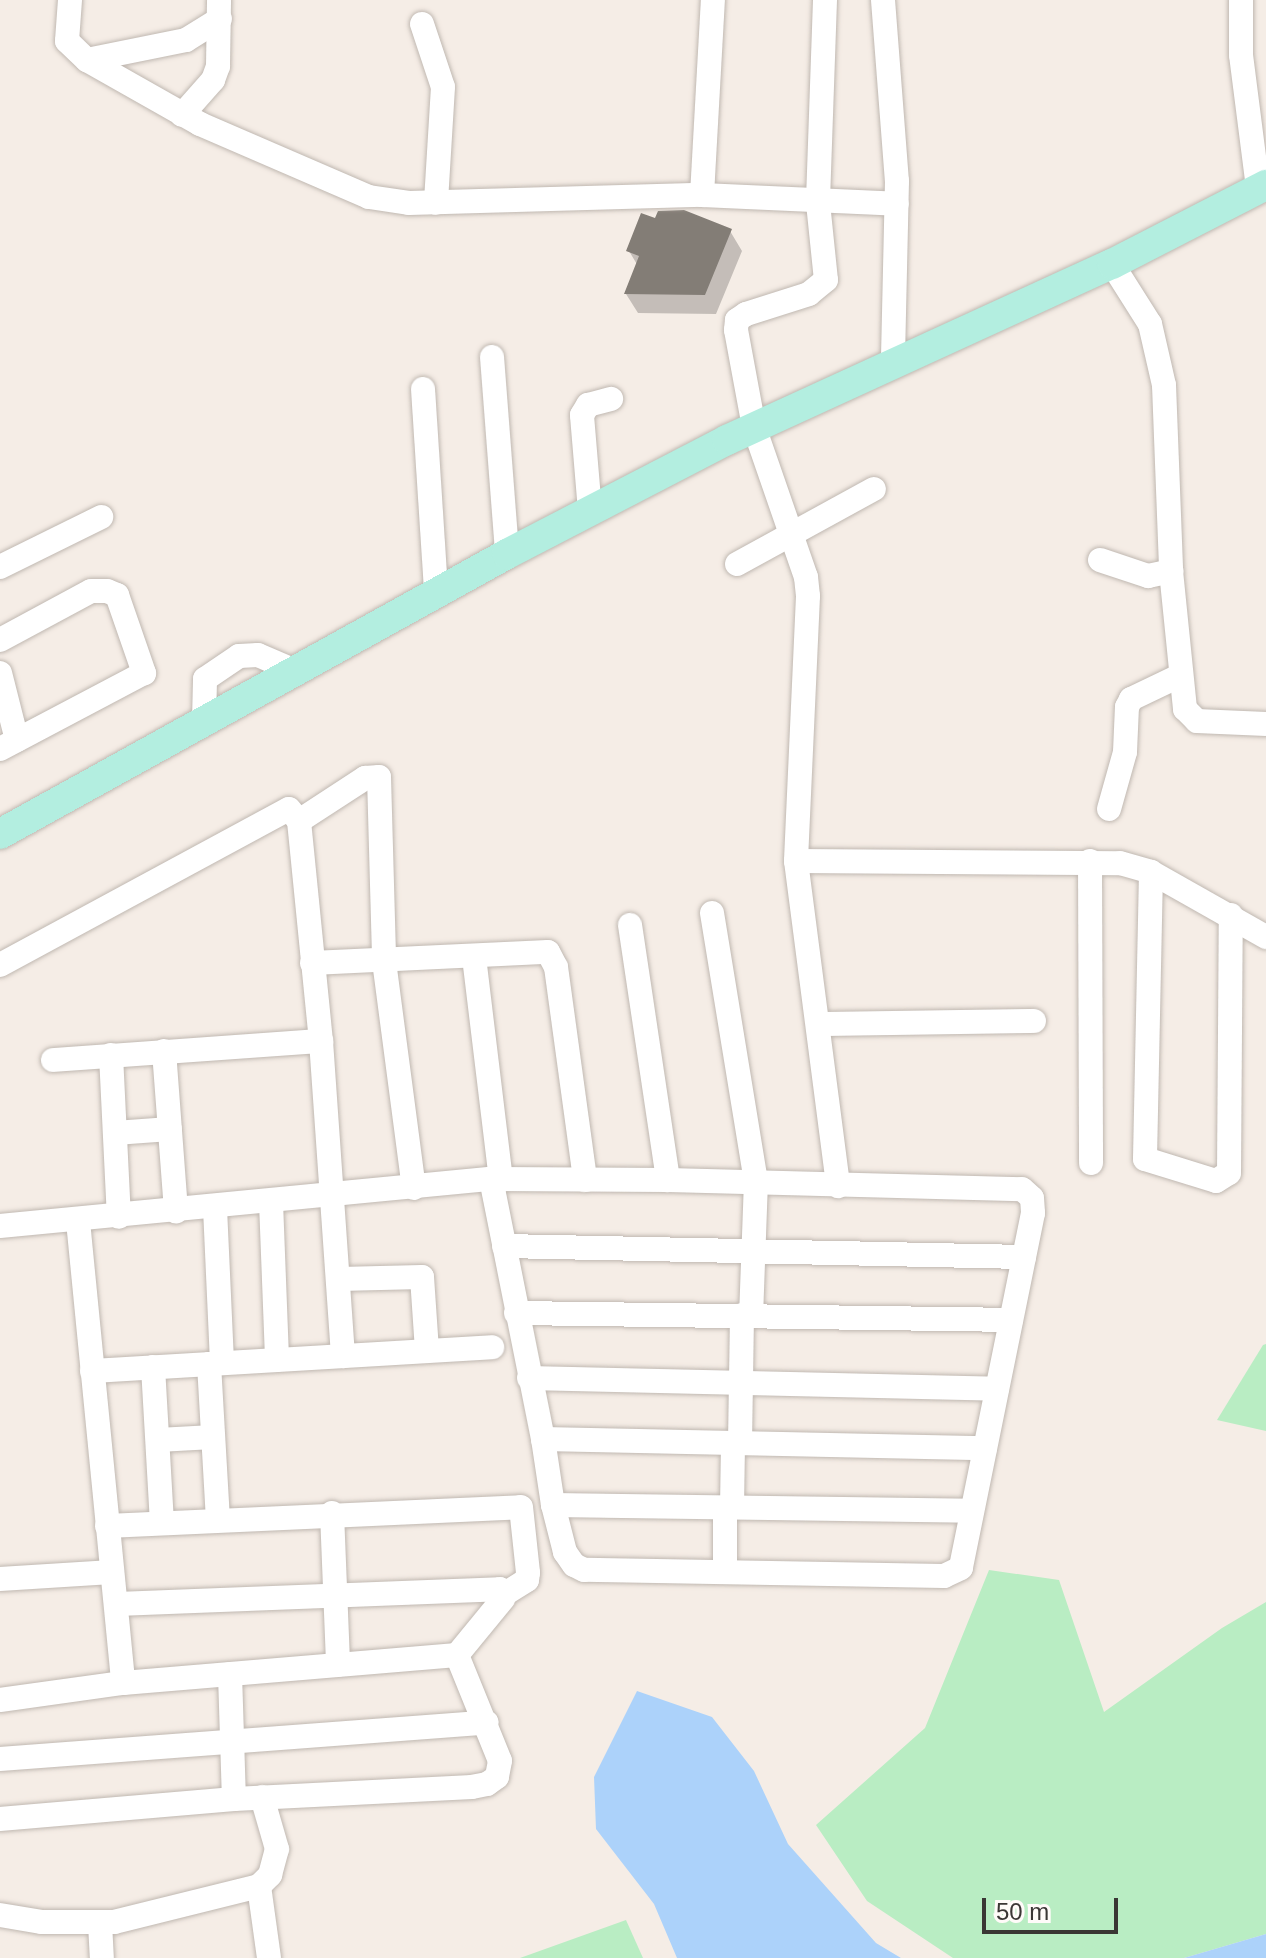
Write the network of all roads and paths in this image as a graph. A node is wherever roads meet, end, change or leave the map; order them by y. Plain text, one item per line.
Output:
1 (70, 0) edge
2 (713, 0) edge
3 (825, 0) edge
4 (883, 0) edge
5 (1241, 0) edge
6 (219, 9) edge
7 (422, 24) dead end
8 (87, 60) junction
9 (182, 115) junction
10 (1262, 186) edge
11 (702, 195) junction
12 (436, 203) junction
13 (818, 203) junction
14 (897, 204) junction
15 (1112, 264) junction
16 (492, 357) dead end
17 (893, 363) junction
18 (423, 389) dead end
19 (611, 399) dead end
20 (754, 427) junction
21 (874, 489) dead end
22 (590, 511) junction
23 (101, 517) dead end
24 (794, 534) junction
25 (507, 554) junction
26 (1100, 560) dead end
27 (737, 564) dead end
28 (0, 567) edge
29 (1171, 571) junction
30 (436, 592) junction
31 (0, 640) edge
32 (0, 673) edge
33 (1181, 675) junction
34 (1266, 724) edge
35 (8, 744) edge
36 (1109, 809) dead end
37 (299, 821) junction
38 (0, 833) edge
39 (796, 861) junction
40 (1090, 861) junction
41 (1151, 872) junction
42 (712, 913) dead end
43 (1231, 915) junction
44 (630, 925) dead end
45 (1266, 937) edge
46 (474, 957) junction
47 (384, 961) junction
48 (312, 963) junction
49 (0, 965) edge
50 (1034, 1021) dead end
51 (819, 1024) junction
52 (321, 1041) junction
53 (164, 1051) junction
54 (111, 1055) junction
55 (53, 1060) dead end
56 (170, 1129) junction
57 (115, 1133) junction
58 (1091, 1163) dead end
59 (496, 1180) junction
60 (585, 1180) junction
61 (668, 1180) junction
62 (756, 1181) junction
63 (838, 1186) junction
64 (414, 1188) junction
65 (334, 1196) junction
66 (271, 1202) junction
67 (215, 1208) junction
68 (176, 1212) junction
69 (119, 1217) junction
70 (78, 1221) junction
71 (0, 1226) edge
72 (504, 1246) junction
73 (754, 1251) junction
74 (1024, 1257) junction
75 (339, 1279) junction
76 (516, 1313) junction
77 (747, 1315) junction
78 (1011, 1320) junction
79 (492, 1347) dead end
80 (427, 1351) junction
81 (343, 1356) junction
82 (277, 1360) junction
83 (215, 1364) junction
84 (153, 1367) junction
85 (92, 1371) junction
86 (529, 1378) junction
87 (741, 1383) junction
88 (997, 1389) junction
89 (213, 1437) junction
90 (543, 1439) junction
91 (158, 1440) junction
92 (736, 1443) junction
93 (985, 1448) junction
94 (553, 1505) junction
95 (729, 1507) junction
96 (972, 1511) junction
97 (332, 1513) junction
98 (218, 1520) junction
99 (162, 1523) junction
100 (107, 1526) junction
101 (112, 1572) junction
102 (725, 1572) junction
103 (0, 1579) edge
104 (335, 1594) junction
105 (503, 1595) junction
106 (117, 1604) junction
107 (457, 1655) junction
108 (338, 1665) junction
109 (230, 1674) junction
110 (123, 1683) junction
111 (0, 1700) edge
112 (487, 1722) junction
113 (232, 1741) junction
114 (0, 1759) edge
115 (262, 1797) junction
116 (234, 1799) junction
117 (0, 1819) edge
118 (259, 1886) junction
119 (0, 1915) edge
120 (100, 1923) junction
121 (102, 1958) edge
122 (269, 1958) edge

1 - 8 street
2 - 11 street
3 - 13 street
4 - 14 street
5 - 10 street
6 - 8 street
6 - 9 street
7 - 12 street
8 - 9 street
9 - 12 street
10 - 15 main road
11 - 12 street
11 - 13 street
13 - 14 street
13 - 20 street
14 - 17 street
15 - 17 main road
15 - 29 street
16 - 25 street
17 - 20 main road
18 - 30 street
19 - 22 street
20 - 22 main road
20 - 24 street
21 - 24 street
22 - 25 main road
23 - 28 street
24 - 27 street
24 - 39 street
25 - 30 main road
26 - 29 street
29 - 33 street
30 - 38 main road
31 - 35 street
32 - 35 street
33 - 34 street
33 - 36 street
37 - 47 street
37 - 48 street
37 - 49 street
39 - 40 street
39 - 51 street
40 - 41 street
40 - 58 street
41 - 43 street
41 - 43 street
42 - 62 street
43 - 45 street
44 - 61 street
46 - 47 street
46 - 59 street
46 - 60 street
47 - 48 street
47 - 64 street
48 - 52 street
50 - 51 street
51 - 63 street
52 - 53 street
52 - 65 street
53 - 54 street
53 - 56 street
54 - 55 street
54 - 57 street
56 - 57 street
56 - 68 street
57 - 69 street
59 - 60 street
59 - 64 street
59 - 72 street
60 - 61 street
61 - 62 street
62 - 63 street
62 - 73 street
63 - 74 street
64 - 65 street
65 - 66 street
65 - 75 street
66 - 67 street
66 - 82 street
67 - 68 street
67 - 83 street
68 - 69 street
69 - 70 street
70 - 71 street
70 - 85 street
72 - 73 street
72 - 76 street
73 - 74 street
73 - 77 street
74 - 78 street
75 - 80 street
75 - 81 street
76 - 77 street
76 - 86 street
77 - 78 street
77 - 87 street
78 - 88 street
79 - 80 street
80 - 81 street
81 - 82 street
82 - 83 street
83 - 84 street
83 - 89 street
84 - 85 street
84 - 91 street
85 - 100 street
86 - 87 street
86 - 90 street
87 - 88 street
87 - 92 street
88 - 93 street
89 - 91 street
89 - 98 street
90 - 92 street
90 - 94 street
91 - 99 street
92 - 93 street
92 - 95 street
93 - 96 street
94 - 95 street
94 - 102 street
95 - 96 street
95 - 102 street
96 - 102 street
97 - 98 street
97 - 104 street
97 - 105 street
98 - 99 street
99 - 100 street
100 - 101 street
101 - 103 street
101 - 106 street
104 - 105 street
104 - 106 street
104 - 108 street
105 - 107 street
106 - 110 street
107 - 108 street
107 - 112 street
108 - 109 street
109 - 110 street
109 - 113 street
110 - 111 street
112 - 113 street
112 - 115 street
113 - 114 street
113 - 116 street
115 - 116 street
115 - 118 street
116 - 117 street
118 - 120 street
118 - 122 street
119 - 120 street
120 - 121 street

